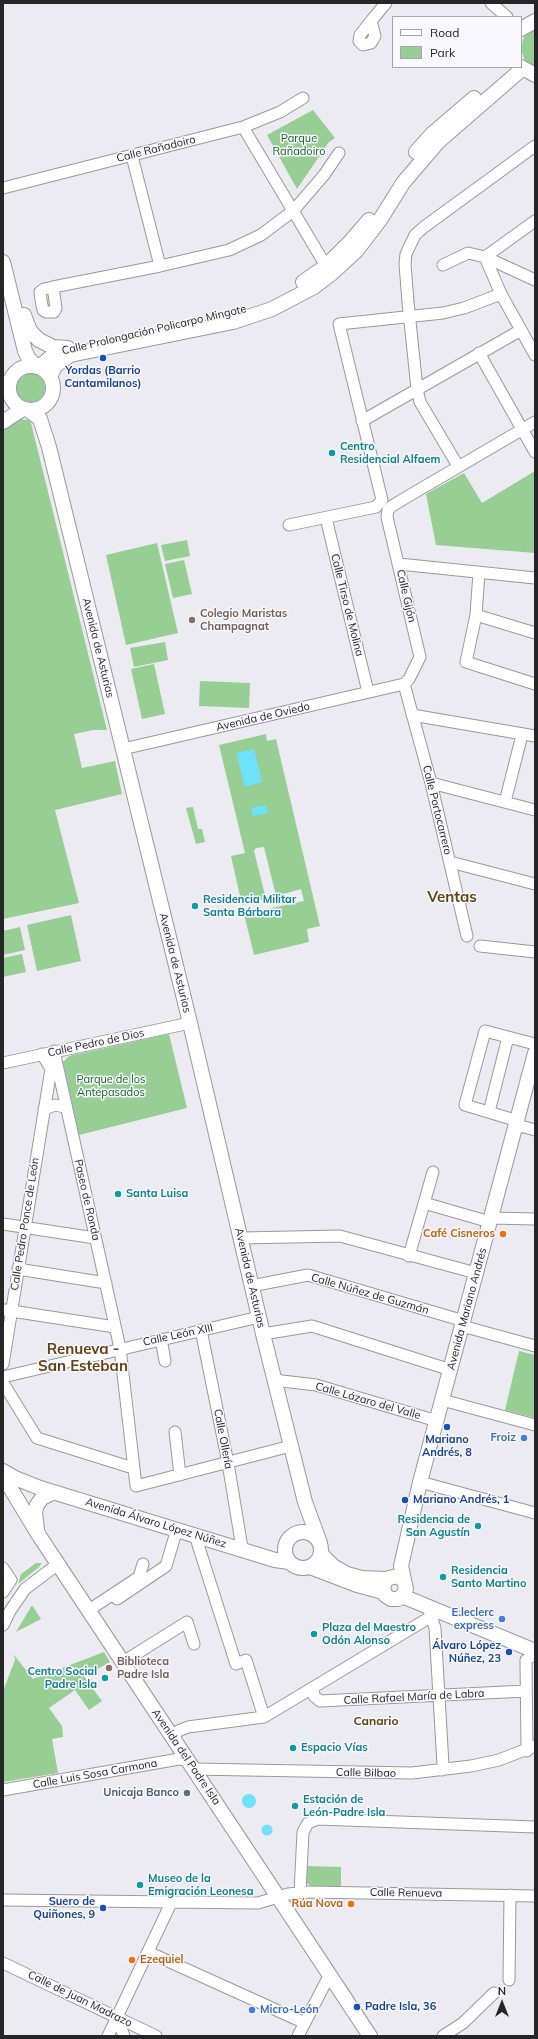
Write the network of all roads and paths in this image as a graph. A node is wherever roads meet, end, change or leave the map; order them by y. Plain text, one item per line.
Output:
1 (386, 3) edge
2 (491, 3) edge
3 (506, 16) edge
4 (535, 20) edge
5 (371, 22) dead end
6 (522, 28) edge
7 (517, 68) edge
8 (517, 68) edge
9 (520, 68) edge
10 (535, 75) edge
11 (303, 98) dead end
12 (243, 127) junction
13 (535, 146) edge
14 (339, 153) dead end
15 (132, 156) junction
16 (3, 188) edge
17 (293, 212) junction
18 (535, 221) edge
19 (485, 257) junction
20 (443, 265) dead end
21 (160, 266) junction
22 (326, 266) junction
23 (4, 267) edge
24 (535, 280) edge
25 (53, 287) dead end
26 (501, 294) junction
27 (410, 316) junction
28 (521, 330) junction
29 (69, 348) junction
30 (25, 351) junction
31 (479, 353) junction
32 (535, 355) edge
33 (38, 367) junction
34 (19, 369) junction
35 (50, 377) junction
36 (417, 389) junction
37 (6, 391) edge
38 (46, 405) junction
39 (26, 410) junction
40 (362, 420) junction
41 (3, 422) edge
42 (535, 422) edge
43 (43, 424) junction
44 (522, 429) junction
45 (535, 452) edge
46 (458, 466) junction
47 (387, 503) junction
48 (326, 518) junction
49 (290, 525) dead end
50 (399, 564) junction
51 (479, 573) junction
52 (535, 578) edge
53 (476, 615) junction
54 (535, 633) edge
55 (404, 684) junction
56 (535, 684) edge
57 (368, 692) junction
58 (412, 715) junction
59 (522, 735) junction
60 (535, 736) edge
61 (123, 749) junction
62 (431, 782) junction
63 (505, 802) junction
64 (535, 810) edge
65 (450, 862) junction
66 (535, 884) edge
67 (467, 936) dead end
68 (480, 946) dead end
69 (535, 952) edge
70 (190, 1023) junction
71 (508, 1037) junction
72 (535, 1044) edge
73 (54, 1052) junction
74 (535, 1053) edge
75 (42, 1054) junction
76 (3, 1063) edge
77 (66, 1107) junction
78 (44, 1109) junction
79 (489, 1112) junction
80 (517, 1123) junction
81 (535, 1130) edge
82 (433, 1172) dead end
83 (424, 1203) junction
84 (535, 1219) edge
85 (491, 1220) junction
86 (3, 1224) edge
87 (25, 1227) junction
88 (95, 1238) junction
89 (241, 1238) junction
90 (409, 1256) junction
91 (18, 1269) junction
92 (476, 1274) junction
93 (106, 1283) junction
94 (251, 1286) junction
95 (7, 1310) edge
96 (259, 1317) junction
97 (463, 1323) junction
98 (115, 1327) junction
99 (201, 1330) junction
100 (263, 1334) junction
101 (161, 1339) junction
102 (535, 1346) edge
103 (120, 1348) junction
104 (165, 1361) dead end
105 (3, 1364) edge
106 (451, 1370) junction
107 (3, 1377) edge
108 (274, 1380) junction
109 (3, 1383) edge
110 (442, 1400) junction
111 (437, 1421) junction
112 (535, 1425) edge
113 (175, 1432) dead end
114 (291, 1446) junction
115 (228, 1463) junction
116 (133, 1468) junction
117 (3, 1470) edge
118 (180, 1475) junction
119 (5, 1481) edge
120 (420, 1482) junction
121 (55, 1494) junction
122 (305, 1502) junction
123 (535, 1513) edge
124 (177, 1529) junction
125 (37, 1533) junction
126 (297, 1533) junction
127 (195, 1535) junction
128 (286, 1545) junction
129 (321, 1549) junction
130 (248, 1550) junction
131 (289, 1562) junction
132 (58, 1564) junction
133 (143, 1564) dead end
134 (310, 1567) junction
135 (3, 1568) edge
136 (396, 1583) junction
137 (3, 1592) edge
138 (117, 1599) dead end
139 (430, 1609) junction
140 (89, 1610) junction
141 (3, 1625) edge
142 (194, 1644) dead end
143 (535, 1651) edge
144 (535, 1654) edge
145 (123, 1662) junction
146 (313, 1688) junction
147 (526, 1691) junction
148 (439, 1695) junction
149 (264, 1717) junction
150 (173, 1739) junction
151 (531, 1749) edge
152 (190, 1764) junction
153 (442, 1770) junction
154 (3, 1790) edge
155 (535, 1827) edge
156 (300, 1893) junction
157 (510, 1895) junction
158 (535, 1896) edge
159 (278, 1897) junction
160 (3, 1900) edge
161 (171, 1902) junction
162 (148, 1952) junction
163 (3, 1963) edge
164 (329, 1976) junction
165 (509, 1980) dead end
166 (494, 1993) dead end
167 (117, 2017) junction
168 (304, 2023) junction
169 (108, 2036) edge
170 (124, 2036) edge
171 (156, 2036) edge
172 (298, 2036) edge
173 (370, 2036) edge
174 (444, 2036) edge

1 - 5 street
2 - 3 street
4 - 6 main road
7 - 22 main road, Calle Prolongación Policarpo Mingote
8 - 35 main road, Calle Prolongación Policarpo Mingote
9 - 10 main road
11 - 12 street, Calle Rañadoiro
12 - 15 street, Calle Rañadoiro
12 - 17 street
13 - 27 street
14 - 17 street
15 - 16 street, Calle Rañadoiro
15 - 21 street
17 - 21 street
17 - 22 street
18 - 19 street
19 - 20 street
19 - 24 street
19 - 26 street
21 - 25 street
22 - 29 main road, Calle Prolongación Policarpo Mingote
23 - 29 main road
23 - 30 main road
26 - 27 street
26 - 28 street
27 - 36 street
27 - 40 street, Calle Gijón
28 - 31 street
28 - 32 street
29 - 33 main road, Calle Prolongación Policarpo Mingote
30 - 33 main road
30 - 34 main road
31 - 36 street
31 - 44 street
33 - 34 main road
33 - 35 main road
34 - 37 main road
35 - 38 main road
36 - 40 street
36 - 46 street
37 - 39 main road
38 - 39 main road
38 - 43 main road, Avenida de Asturias
39 - 41 main road
39 - 43 main road, Avenida de Asturias
40 - 47 street, Calle Gijón
42 - 44 street
43 - 61 main road, Avenida de Asturias
44 - 45 street
44 - 46 street
46 - 47 street
47 - 48 street
47 - 50 street, Calle Gijón
48 - 49 street
48 - 57 street, Calle Tirso de Molina
50 - 51 street
50 - 55 street, Calle Gijón
51 - 52 street
51 - 53 street
53 - 54 street
53 - 56 street
55 - 57 street, Avenida de Oviedo
55 - 58 street, Calle Portocarrero
57 - 61 street, Avenida de Oviedo
58 - 59 street
58 - 62 street, Calle Portocarrero
59 - 60 street
59 - 63 street
61 - 70 main road, Avenida de Asturias
62 - 63 street
62 - 65 street, Calle Portocarrero
63 - 64 street
65 - 66 street
65 - 67 street, Calle Portocarrero
68 - 69 street
70 - 73 street, Calle Pedro de Dios
70 - 89 main road, Avenida de Asturias
71 - 72 street
71 - 79 street
71 - 79 street
73 - 75 street, Calle Pedro de Dios
73 - 77 street, Paseo de Ronda
74 - 80 main road, Avenida Mariano Andrés
75 - 76 street, Calle Pedro de Dios
75 - 78 street, Calle Pedro Ponce de León
77 - 78 street
77 - 88 street, Paseo de Ronda
78 - 87 street, Calle Pedro Ponce de León
79 - 80 street
80 - 81 street
80 - 85 main road, Avenida Mariano Andrés
82 - 83 street
83 - 85 street
83 - 90 street
84 - 85 street
85 - 92 main road, Avenida Mariano Andrés
86 - 87 street
87 - 88 street
87 - 91 street, Calle Pedro Ponce de León
88 - 93 street, Paseo de Ronda
89 - 90 street
89 - 94 main road, Avenida de Asturias
90 - 92 street
91 - 93 street
91 - 95 street, Calle Pedro Ponce de León
92 - 97 main road, Avenida Mariano Andrés
93 - 98 street, Paseo de Ronda
94 - 96 main road, Avenida de Asturias
94 - 97 street, Calle Núñez de Guzmán
95 - 98 street
95 - 105 street, Calle Pedro Ponce de León
96 - 99 street, Calle León XIII
96 - 100 main road, Avenida de Asturias
97 - 102 street, Calle Núñez de Guzmán
97 - 106 main road, Avenida Mariano Andrés
98 - 103 street, Paseo de Ronda
99 - 101 street, Calle León XIII
99 - 115 street, Calle Ollería
100 - 106 street
100 - 108 main road, Avenida de Asturias
101 - 103 street, Calle León XIII
101 - 104 street
103 - 107 street, Calle León XIII
103 - 116 street, Paseo de Ronda
106 - 110 main road, Avenida Mariano Andrés
108 - 111 street, Calle Lázaro del Valle
108 - 114 main road, Avenida de Asturias
109 - 116 street
110 - 111 main road, Avenida Mariano Andrés
110 - 112 street
111 - 120 main road, Avenida Mariano Andrés
113 - 118 street
114 - 115 street
114 - 122 main road, Avenida de Asturias
115 - 118 street
115 - 130 street, Calle Ollería
116 - 118 street, Paseo de Ronda
117 - 121 main road, Avenida Álvaro López Núñez
119 - 121 main road, Avenida Álvaro López Núñez
119 - 125 main road, Avenida del Padre Isla
120 - 123 street
120 - 136 main road, Avenida Mariano Andrés
121 - 124 main road, Avenida Álvaro López Núñez
121 - 125 main road
122 - 126 main road, Avenida de Asturias
122 - 129 main road, Avenida de Asturias
124 - 127 main road, Avenida Álvaro López Núñez
124 - 138 street
125 - 132 main road, Avenida del Padre Isla
126 - 128 main road
126 - 129 main road
127 - 130 main road, Avenida Álvaro López Núñez
127 - 149 street
128 - 130 main road, Avenida Álvaro López Núñez
128 - 131 main road
129 - 134 main road
129 - 136 main road
130 - 131 main road, Avenida Álvaro López Núñez
131 - 134 main road
132 - 140 main road, Avenida del Padre Isla
132 - 141 street
133 - 140 street
134 - 136 main road
135 - 137 street
136 - 139 main road
139 - 143 main road
139 - 146 street
139 - 148 street
140 - 145 main road, Avenida del Padre Isla
142 - 145 street
144 - 147 street
145 - 150 main road, Avenida del Padre Isla
146 - 148 street, Calle Rafael María de Labra
146 - 149 street
147 - 148 street, Calle Rafael María de Labra
147 - 151 street
148 - 153 street
149 - 150 street
150 - 152 main road, Avenida del Padre Isla
151 - 153 street, Calle Bilbao
152 - 153 street, Calle Bilbao
152 - 154 street, Calle Luis Sosa Carmona
152 - 159 main road, Avenida del Padre Isla
155 - 156 street
156 - 157 street, Calle Renueva
156 - 159 street, Calle Renueva
157 - 158 street, Calle Renueva
157 - 165 street
159 - 161 street, Calle Renueva
159 - 164 main road, Avenida del Padre Isla
160 - 161 street, Calle Renueva
161 - 162 street
162 - 167 street
162 - 168 street
163 - 167 street, Calle de Juan Madrazo
164 - 168 street
164 - 173 main road, Avenida del Padre Isla
166 - 174 street
167 - 169 street
167 - 170 street
167 - 171 street, Calle de Juan Madrazo
168 - 172 street

